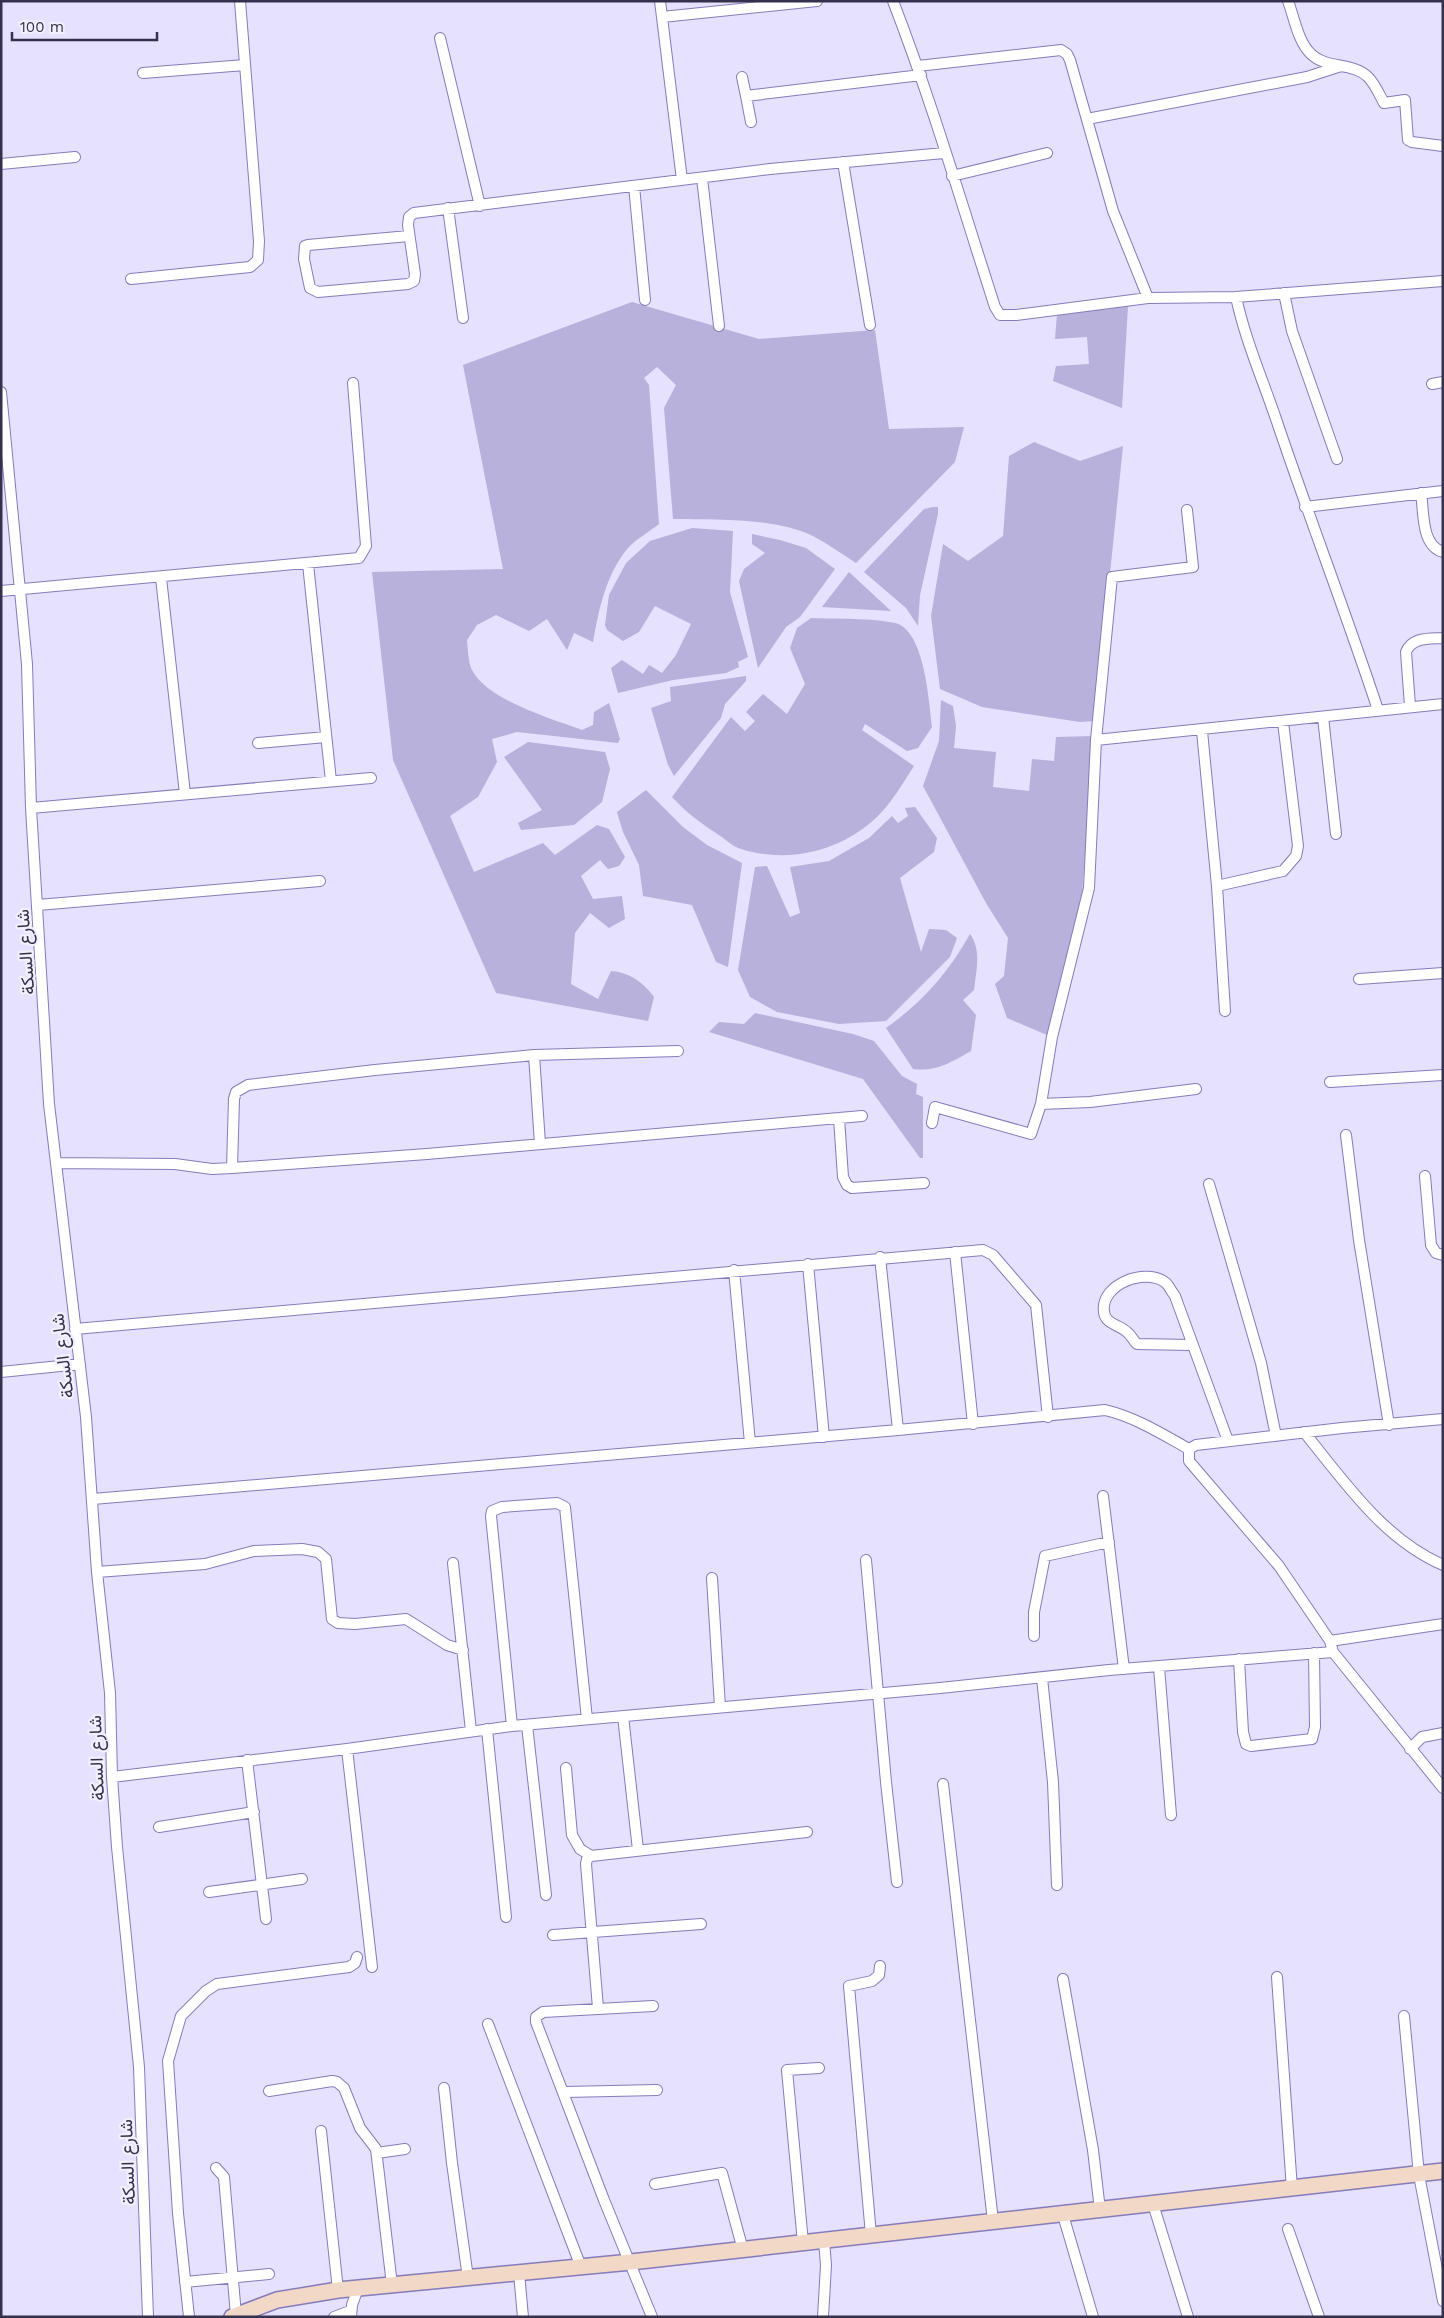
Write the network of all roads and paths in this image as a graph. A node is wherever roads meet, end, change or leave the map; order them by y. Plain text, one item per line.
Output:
1 (240, 1) edge
2 (660, 1) edge
3 (817, 1) edge
4 (893, 1) edge
5 (1288, 1) edge
6 (662, 17) junction
7 (440, 38) dead end
8 (245, 65) junction
9 (1341, 66) junction
10 (919, 71) junction
11 (143, 73) dead end
12 (742, 78) dead end
13 (746, 96) junction
14 (1087, 119) junction
15 (751, 122) dead end
16 (1443, 146) edge
17 (1047, 152) dead end
18 (944, 154) junction
19 (75, 157) dead end
20 (843, 162) junction
21 (1, 164) edge
22 (952, 176) junction
23 (702, 178) junction
24 (682, 180) junction
25 (634, 186) junction
26 (480, 206) junction
27 (448, 208) junction
28 (409, 236) junction
29 (131, 279) dead end
30 (1443, 281) edge
31 (1284, 292) junction
32 (1236, 297) junction
33 (1148, 298) junction
34 (645, 300) dead end
35 (462, 318) dead end
36 (870, 325) dead end
37 (719, 326) dead end
38 (1443, 382) edge
39 (353, 383) dead end
40 (1432, 384) dead end
41 (1, 392) edge
42 (1336, 459) dead end
43 (1443, 491) edge
44 (1421, 493) junction
45 (1305, 507) junction
46 (1187, 510) dead end
47 (1443, 552) edge
48 (308, 564) junction
49 (161, 578) junction
50 (19, 590) junction
51 (1, 592) edge
52 (1443, 638) edge
53 (1443, 704) edge
54 (1410, 706) junction
55 (1378, 710) junction
56 (1323, 717) junction
57 (1283, 722) junction
58 (1202, 731) junction
59 (326, 737) junction
60 (1096, 740) junction
61 (258, 743) dead end
62 (371, 778) dead end
63 (331, 781) junction
64 (185, 794) junction
65 (31, 808) junction
66 (1336, 834) dead end
67 (320, 881) dead end
68 (1217, 886) junction
69 (38, 905) junction
70 (1443, 974) edge
71 (1359, 980) dead end
72 (1225, 1010) dead end
73 (678, 1051) dead end
74 (534, 1056) junction
75 (1443, 1075) edge
76 (1330, 1082) dead end
77 (1196, 1090) dead end
78 (1040, 1104) junction
79 (862, 1116) dead end
80 (839, 1118) junction
81 (932, 1123) dead end
82 (1346, 1135) dead end
83 (540, 1144) junction
84 (56, 1163) junction
85 (232, 1168) junction
86 (1426, 1176) dead end
87 (924, 1183) dead end
88 (1209, 1184) dead end
89 (955, 1252) junction
90 (1443, 1255) edge
91 (880, 1257) junction
92 (808, 1264) junction
93 (734, 1270) junction
94 (76, 1329) junction
95 (1191, 1345) junction
96 (75, 1365) junction
97 (5, 1371) edge
98 (1048, 1417) junction
99 (1443, 1419) edge
100 (973, 1424) junction
101 (1389, 1425) junction
102 (898, 1430) junction
103 (1304, 1432) junction
104 (1276, 1436) junction
105 (824, 1437) junction
106 (1228, 1441) junction
107 (750, 1443) junction
108 (1189, 1449) junction
109 (1103, 1496) dead end
110 (93, 1499) junction
111 (1109, 1542) junction
112 (866, 1560) dead end
113 (453, 1563) dead end
114 (1443, 1565) edge
115 (97, 1572) junction
116 (712, 1578) dead end
117 (1443, 1624) edge
118 (1034, 1636) dead end
119 (1330, 1641) junction
120 (462, 1650) junction
121 (1333, 1652) junction
122 (1314, 1653) junction
123 (1239, 1659) junction
124 (1159, 1667) junction
125 (1124, 1669) junction
126 (1042, 1678) junction
127 (880, 1694) junction
128 (720, 1707) junction
129 (623, 1716) junction
130 (587, 1719) junction
131 (527, 1725) junction
132 (512, 1726) junction
133 (487, 1729) junction
134 (471, 1731) junction
135 (1443, 1733) edge
136 (347, 1749) junction
137 (1410, 1749) junction
138 (247, 1760) junction
139 (566, 1768) dead end
140 (112, 1777) junction
141 (943, 1784) dead end
142 (1443, 1788) edge
143 (254, 1812) junction
144 (1172, 1815) dead end
145 (159, 1827) dead end
146 (807, 1832) dead end
147 (638, 1850) junction
148 (591, 1856) junction
149 (302, 1879) dead end
150 (897, 1882) dead end
151 (262, 1884) junction
152 (1057, 1885) dead end
153 (209, 1892) dead end
154 (546, 1895) dead end
155 (506, 1917) dead end
156 (266, 1919) dead end
157 (701, 1924) dead end
158 (593, 1932) junction
159 (553, 1935) dead end
160 (357, 1958) dead end
161 (880, 1966) dead end
162 (372, 1967) dead end
163 (1277, 1976) dead end
164 (1063, 1979) dead end
165 (653, 2006) dead end
166 (598, 2008) junction
167 (1404, 2016) dead end
168 (488, 2024) dead end
169 (819, 2068) dead end
170 (444, 2088) dead end
171 (657, 2090) dead end
172 (269, 2091) dead end
173 (565, 2092) junction
174 (321, 2131) dead end
175 (404, 2148) dead end
176 (377, 2153) junction
177 (216, 2168) dead end
178 (1443, 2171) edge
179 (1419, 2175) junction
180 (655, 2184) dead end
181 (1292, 2189) junction
182 (1153, 2204) junction
183 (1100, 2210) junction
184 (1063, 2214) junction
185 (993, 2221) junction
186 (1288, 2229) dead end
187 (871, 2235) junction
188 (824, 2240) junction
189 (803, 2243) junction
190 (743, 2250) junction
191 (631, 2262) junction
192 (581, 2267) junction
193 (519, 2273) junction
194 (269, 2274) dead end
195 (233, 2278) junction
196 (468, 2278) junction
197 (185, 2282) junction
198 (392, 2285) junction
199 (358, 2288) junction
200 (338, 2290) junction
201 (1443, 2301) edge
202 (351, 2314) edge
203 (234, 2316) edge
204 (148, 2317) edge
205 (189, 2317) edge
206 (334, 2317) edge
207 (524, 2317) edge
208 (652, 2317) edge
209 (823, 2317) edge
210 (1093, 2317) edge
211 (1188, 2317) edge
212 (1319, 2317) edge

1 - 8 street
2 - 6 street
3 - 6 street
4 - 10 street
5 - 9 street
6 - 24 street
7 - 26 street
8 - 11 street
8 - 29 street
9 - 14 street
9 - 16 street
10 - 13 street
10 - 14 street
10 - 18 street
12 - 13 street
13 - 15 street
14 - 33 street
17 - 22 street
18 - 20 street
18 - 22 street
19 - 21 street
20 - 23 street
20 - 36 street
22 - 33 street
23 - 24 street
23 - 37 street
24 - 25 street
25 - 26 street
25 - 34 street
26 - 27 street
27 - 28 street
27 - 35 street
28 - 28 street
30 - 31 street
31 - 32 street
31 - 42 street
32 - 33 street
32 - 45 street
38 - 40 street
39 - 48 street
41 - 50 street, شارع السكة
43 - 44 street
44 - 45 street
44 - 47 street
45 - 55 street
46 - 60 street
48 - 49 street
48 - 59 street
49 - 50 street
49 - 64 street
50 - 51 street
50 - 65 street, شارع السكة
52 - 54 street
53 - 54 street
54 - 55 street
55 - 56 street
56 - 57 street
56 - 66 street
57 - 58 street
57 - 68 street
58 - 60 street
58 - 68 street
59 - 61 street
59 - 63 street
60 - 78 street
62 - 63 street
63 - 64 street
64 - 65 street
65 - 69 street, شارع السكة
67 - 69 street
68 - 72 street
69 - 84 street, شارع السكة
70 - 71 street
73 - 74 street
74 - 83 street
74 - 85 street
75 - 76 street
77 - 78 street
78 - 81 street
79 - 80 street
80 - 83 street
80 - 87 street
82 - 101 street
83 - 85 street
84 - 85 street
84 - 94 street, شارع السكة
86 - 90 street
88 - 104 street
89 - 91 street
89 - 98 street
89 - 100 street
91 - 92 street
91 - 102 street
92 - 93 street
92 - 105 street
93 - 94 street
93 - 107 street
94 - 96 street, شارع السكة
95 - 95 street
95 - 106 street
96 - 97 street
96 - 110 street, شارع السكة
98 - 100 street
98 - 108 street
99 - 101 street
100 - 102 street
101 - 103 street
102 - 105 street
103 - 104 street
103 - 114 street
104 - 106 street
105 - 107 street
106 - 108 street
107 - 110 street
108 - 119 street
109 - 111 street
110 - 115 street, شارع السكة
111 - 118 street
111 - 125 street
112 - 127 street
113 - 120 street
115 - 120 street
115 - 140 street, شارع السكة
116 - 128 street
117 - 119 street
119 - 121 street
120 - 134 street
121 - 122 street
121 - 137 street
122 - 123 street
122 - 123 street
123 - 124 street
124 - 125 street
124 - 144 street
125 - 126 street
126 - 127 street
126 - 152 street
127 - 128 street
127 - 150 street
128 - 129 street
129 - 130 street
129 - 147 street
130 - 131 street
130 - 132 street
131 - 132 street
131 - 154 street
132 - 133 street
133 - 134 street
133 - 155 street
134 - 136 street
135 - 137 street
136 - 138 street
136 - 162 street
137 - 142 street
138 - 140 street
138 - 143 street
139 - 148 street
140 - 204 street, شارع السكة
141 - 185 street
143 - 145 street
143 - 151 street
146 - 147 street
147 - 148 street
148 - 158 street
149 - 151 street
151 - 153 street
151 - 156 street
157 - 158 street
158 - 159 street
158 - 166 street
160 - 197 street
161 - 187 street
163 - 181 street
164 - 183 street
165 - 166 street
166 - 173 street
167 - 179 street
168 - 192 street
169 - 189 street
170 - 196 street
171 - 173 street
172 - 176 street
173 - 191 street
174 - 200 street
175 - 176 street
176 - 198 street
177 - 195 street
178 - 179 main road
179 - 181 main road
179 - 201 street
180 - 190 street
181 - 182 main road
182 - 183 main road
182 - 211 street
183 - 184 main road
184 - 185 main road
184 - 210 street
185 - 187 main road
186 - 212 street
187 - 188 main road
188 - 189 main road
188 - 209 street
189 - 190 main road
190 - 191 main road
191 - 192 main road
191 - 208 street
192 - 193 main road
193 - 196 main road
193 - 207 street
194 - 195 street
195 - 197 street
195 - 203 street
196 - 198 main road
197 - 205 street
198 - 199 main road
199 - 200 main road
199 - 202 street
200 - 203 main road
202 - 206 street

